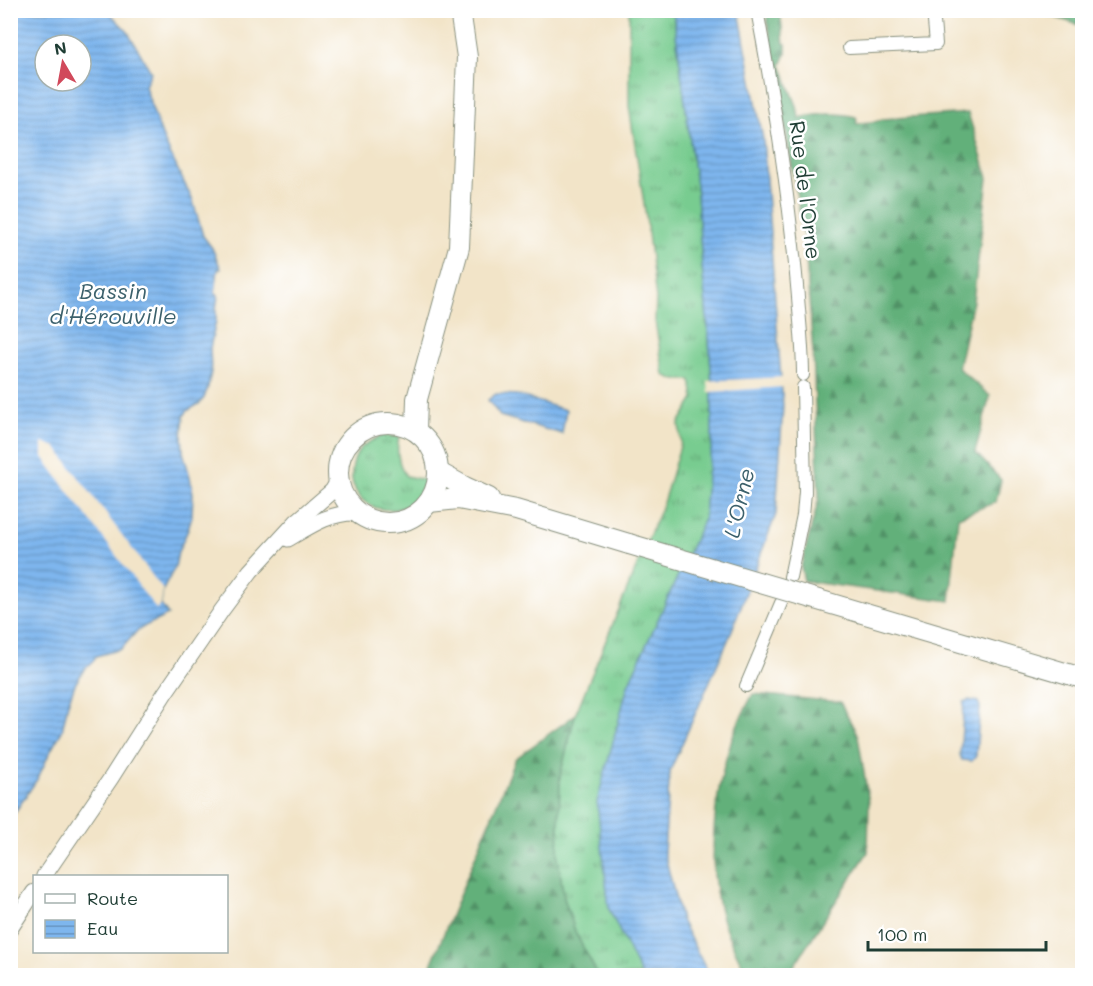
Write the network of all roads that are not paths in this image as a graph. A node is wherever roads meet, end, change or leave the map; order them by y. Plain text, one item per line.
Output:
1 (460, 10) edge
2 (757, 10) edge
3 (933, 10) edge
4 (849, 48) dead end
5 (417, 399) junction
6 (392, 423) junction
7 (416, 431) junction
8 (438, 472) junction
9 (338, 481) junction
10 (429, 502) junction
11 (516, 510) junction
12 (357, 513) junction
13 (272, 548) junction
14 (790, 577) dead end
15 (781, 603) dead end
16 (1083, 678) edge
17 (746, 686) dead end
18 (45, 875) edge
19 (33, 894) edge
20 (10, 929) edge

1 - 5 main road
2 - 14 street, Rue de l'Orne
3 - 4 street
5 - 6 main road
5 - 7 main road
6 - 7 main road
6 - 9 main road
7 - 8 main road
8 - 10 main road
8 - 11 main road
9 - 12 main road
9 - 13 street
10 - 11 main road
10 - 12 main road
11 - 16 main road, bridge
12 - 13 street
13 - 18 street
15 - 17 street
19 - 20 street

